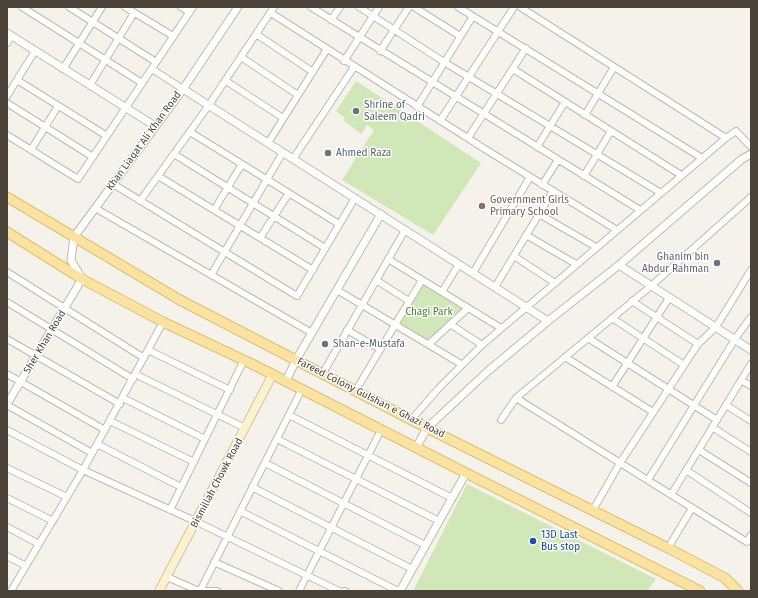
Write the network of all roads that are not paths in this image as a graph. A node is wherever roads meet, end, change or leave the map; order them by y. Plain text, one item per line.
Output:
1 (22, 7) edge
2 (69, 7) edge
3 (102, 7) edge
4 (125, 7) edge
5 (181, 7) edge
6 (238, 7) edge
7 (274, 7) edge
8 (311, 7) edge
9 (340, 7) edge
10 (359, 7) edge
11 (380, 7) edge
12 (409, 7) edge
13 (414, 7) edge
14 (458, 7) edge
15 (514, 7) edge
16 (520, 7) edge
17 (191, 10) edge
18 (134, 13) junction
19 (270, 13) junction
20 (373, 16) junction
21 (473, 16) junction
22 (331, 20) junction
23 (93, 22) junction
24 (394, 30) junction
25 (498, 31) junction
26 (256, 34) junction
27 (9, 35) edge
28 (173, 36) junction
29 (460, 36) junction
30 (119, 38) junction
31 (359, 38) junction
32 (7, 43) edge
33 (79, 43) junction
34 (526, 48) junction
35 (327, 49) junction
36 (35, 51) junction
37 (380, 51) junction
38 (241, 57) junction
39 (105, 60) junction
40 (344, 60) junction
41 (156, 62) junction
42 (444, 62) junction
43 (354, 67) junction
44 (614, 67) junction
45 (63, 68) junction
46 (152, 69) junction
47 (513, 69) junction
48 (313, 72) junction
49 (468, 77) junction
50 (17, 80) junction
51 (226, 81) junction
52 (432, 83) junction
53 (142, 84) junction
54 (90, 85) junction
55 (182, 89) junction
56 (598, 93) junction
57 (497, 94) junction
58 (298, 95) junction
59 (7, 96) edge
60 (455, 97) junction
61 (565, 102) junction
62 (7, 103) edge
63 (209, 105) junction
64 (58, 106) junction
65 (417, 106) junction
66 (126, 108) junction
67 (585, 114) junction
68 (484, 115) junction
69 (283, 118) junction
70 (440, 121) junction
71 (155, 126) junction
72 (550, 126) junction
73 (45, 127) junction
74 (611, 131) junction
75 (190, 132) junction
76 (7, 135) edge
77 (106, 136) junction
78 (468, 138) junction
79 (726, 138) junction
80 (268, 143) junction
81 (537, 147) junction
82 (751, 147) edge
83 (31, 150) junction
84 (283, 152) junction
85 (174, 154) junction
86 (597, 154) junction
87 (751, 154) edge
88 (92, 157) junction
89 (702, 158) junction
90 (293, 159) junction
91 (558, 160) junction
92 (242, 164) junction
93 (681, 175) junction
94 (158, 176) junction
95 (584, 176) junction
96 (530, 177) junction
97 (267, 180) junction
98 (113, 184) junction
99 (542, 185) junction
100 (228, 188) junction
101 (553, 191) junction
102 (289, 193) junction
103 (661, 193) junction
104 (7, 197) edge
105 (751, 197) edge
106 (355, 198) junction
107 (140, 200) junction
108 (253, 203) junction
109 (95, 208) junction
110 (214, 210) junction
111 (640, 210) junction
112 (380, 214) junction
113 (539, 214) junction
114 (274, 216) junction
115 (339, 224) junction
116 (240, 226) junction
117 (405, 230) junction
118 (617, 230) junction
119 (7, 232) edge
120 (526, 235) junction
121 (74, 237) junction
122 (260, 238) junction
123 (596, 247) junction
124 (325, 248) junction
125 (224, 252) junction
126 (514, 256) junction
127 (388, 259) junction
128 (459, 264) junction
129 (576, 264) junction
130 (619, 265) junction
131 (313, 270) junction
132 (751, 270) edge
133 (7, 272) edge
134 (473, 273) junction
135 (211, 275) junction
136 (82, 279) junction
137 (376, 280) junction
138 (422, 280) junction
139 (554, 283) junction
140 (651, 286) junction
141 (495, 287) junction
142 (337, 290) junction
143 (442, 292) junction
144 (669, 298) junction
145 (409, 301) junction
146 (632, 301) junction
147 (7, 302) edge
148 (362, 304) junction
149 (526, 307) junction
150 (65, 308) junction
151 (468, 308) junction
152 (656, 317) junction
153 (751, 317) edge
154 (612, 318) junction
155 (548, 321) junction
156 (163, 322) junction
157 (395, 324) junction
158 (450, 324) junction
159 (716, 327) junction
160 (501, 328) junction
161 (52, 330) junction
162 (348, 330) junction
163 (312, 333) junction
164 (588, 338) junction
165 (643, 338) junction
166 (7, 339) edge
167 (735, 340) junction
168 (429, 344) junction
169 (698, 344) junction
170 (482, 345) junction
171 (380, 349) junction
172 (148, 350) junction
173 (751, 350) edge
174 (36, 356) junction
175 (565, 357) junction
176 (144, 358) junction
177 (244, 360) junction
178 (296, 360) junction
179 (627, 363) junction
180 (461, 364) junction
181 (751, 364) edge
182 (684, 365) junction
183 (323, 373) junction
184 (7, 374) edge
185 (273, 374) junction
186 (134, 377) junction
187 (741, 380) junction
188 (286, 381) junction
189 (20, 382) junction
190 (612, 386) junction
191 (751, 386) edge
192 (302, 389) junction
193 (668, 389) junction
194 (230, 390) junction
195 (356, 390) junction
196 (516, 398) junction
197 (121, 401) junction
198 (7, 404) edge
199 (694, 405) junction
200 (726, 405) junction
201 (653, 412) junction
202 (217, 414) junction
203 (289, 415) junction
204 (412, 419) junction
205 (501, 420) dead end
206 (717, 420) junction
207 (110, 421) junction
208 (751, 421) edge
209 (712, 427) junction
210 (245, 428) junction
211 (427, 428) junction
212 (7, 430) edge
213 (105, 430) junction
214 (381, 430) junction
215 (205, 439) junction
216 (277, 439) junction
217 (97, 444) junction
218 (416, 448) junction
219 (698, 450) junction
220 (751, 452) edge
221 (92, 453) junction
222 (368, 455) junction
223 (194, 462) junction
224 (265, 463) junction
225 (620, 463) junction
226 (7, 468) edge
227 (83, 470) junction
228 (686, 470) junction
229 (466, 473) junction
230 (356, 479) junction
231 (648, 480) junction
232 (751, 483) edge
233 (181, 487) junction
234 (252, 487) junction
235 (671, 495) junction
236 (67, 497) junction
237 (7, 498) edge
238 (452, 498) junction
239 (343, 504) junction
240 (692, 508) junction
241 (170, 510) junction
242 (593, 510) junction
243 (240, 511) junction
244 (751, 513) edge
245 (439, 520) junction
246 (53, 521) junction
247 (197, 522) junction
248 (7, 527) edge
249 (331, 528) junction
250 (751, 535) edge
251 (227, 536) junction
252 (39, 544) junction
253 (426, 545) junction
254 (668, 548) junction
255 (319, 551) junction
256 (7, 556) edge
257 (214, 562) junction
258 (26, 566) junction
259 (412, 569) junction
260 (307, 575) junction
261 (167, 577) junction
262 (11, 591) edge
263 (159, 591) edge
264 (200, 591) edge
265 (217, 591) edge
266 (279, 591) edge
267 (299, 591) edge
268 (339, 591) edge
269 (399, 591) edge
270 (700, 591) edge
271 (738, 591) edge

1 - 33 street
2 - 23 street
3 - 23 street
4 - 18 street
5 - 17 street
6 - 55 street, Khan Liaqat Ali Khan Road
7 - 19 street
8 - 22 street
9 - 22 street
10 - 20 street
11 - 20 street
12 - 24 street
13 - 29 street
14 - 21 street
15 - 25 street
16 - 44 street
17 - 28 street
18 - 28 street
18 - 30 street
19 - 26 street
19 - 35 street
20 - 24 street
20 - 31 street
21 - 25 street
21 - 29 street
22 - 31 street
23 - 30 street
23 - 33 street
24 - 37 street
24 - 42 street
25 - 34 street
25 - 49 street
26 - 38 street
26 - 48 street
27 - 32 street
27 - 36 street
28 - 41 street
29 - 42 street
30 - 39 street
30 - 41 street
31 - 37 street
31 - 40 street
33 - 39 street
33 - 45 street
34 - 47 street
34 - 56 street
35 - 40 street
35 - 48 street
36 - 45 street
36 - 50 street
37 - 52 street
38 - 51 street
38 - 58 street
39 - 53 street
39 - 54 street
40 - 43 street
41 - 46 street
42 - 49 street
42 - 52 street
43 - 65 street
43 - 90 street
44 - 56 street
44 - 79 street
45 - 54 street
46 - 53 street
46 - 55 street
47 - 57 street
47 - 61 street
48 - 58 street
49 - 57 street
49 - 60 street
50 - 59 street
50 - 64 street
51 - 63 street
51 - 69 street
52 - 60 street
52 - 65 street
53 - 66 street
54 - 66 street
55 - 63 street
55 - 71 street, Khan Liaqat Ali Khan Road
56 - 67 street
56 - 89 street
57 - 68 street
57 - 72 street
58 - 69 street
60 - 68 street
60 - 70 street
61 - 67 street
61 - 72 street
62 - 73 street
63 - 75 street
63 - 80 street
64 - 73 street
64 - 77 street
65 - 70 street
66 - 71 street
66 - 77 street
67 - 74 street
68 - 78 street
68 - 81 street
69 - 80 street
70 - 78 street
71 - 98 street, Khan Liaqat Ali Khan Road
72 - 81 street
72 - 86 street
73 - 83 street
73 - 88 street
74 - 86 street
74 - 93 street
75 - 85 street
75 - 92 street
76 - 83 street
77 - 88 street
78 - 96 street
79 - 82 street
79 - 89 street
80 - 84 street
81 - 91 street
83 - 88 street
84 - 90 street
84 - 97 street
85 - 94 street
85 - 100 street
86 - 95 street
86 - 103 street
87 - 130 street
89 - 93 street
90 - 106 street
91 - 95 street
91 - 99 street
92 - 97 street
92 - 100 street
93 - 103 street
94 - 107 street
94 - 110 street
95 - 111 street
96 - 99 street
96 - 134 street
97 - 102 street
97 - 108 street
98 - 107 street
98 - 109 street, Khan Liaqat Ali Khan Road
99 - 101 street
100 - 108 street
100 - 110 street
101 - 113 street
101 - 118 street
102 - 114 street
102 - 115 street
103 - 111 street
104 - 121 main road, Fareed Colony Gulshan e Ghazi Road
105 - 140 street
106 - 112 street
106 - 115 street
107 - 125 street
108 - 114 street
108 - 116 street
109 - 121 street, Khan Liaqat Ali Khan Road
109 - 135 street
110 - 116 street
111 - 118 street
112 - 117 street
112 - 142 street
113 - 120 street
113 - 123 street
114 - 122 street
114 - 124 street
115 - 124 street
116 - 122 street
116 - 125 street
117 - 127 street
117 - 128 street
118 - 123 street
119 - 136 main road
120 - 126 street
120 - 129 street
121 - 136 street
121 - 178 main road, Fareed Colony Gulshan e Ghazi Road
122 - 131 street
123 - 129 street
124 - 131 street
125 - 131 street
125 - 135 street
126 - 139 street
126 - 141 street
127 - 137 street
127 - 138 street
128 - 134 street
128 - 143 street
129 - 139 street
130 - 140 street
130 - 155 street
132 - 159 street
133 - 150 street
134 - 141 street
135 - 163 street
136 - 150 street, Sher Khan Road
136 - 156 main road
137 - 145 street
137 - 148 street
138 - 143 street
138 - 145 street
139 - 149 street
140 - 144 street
140 - 146 street
141 - 149 street
142 - 148 street
142 - 163 street
143 - 151 street
144 - 152 street
144 - 159 street
145 - 157 street
146 - 152 street
146 - 154 street
147 - 161 street
148 - 157 street
148 - 162 street
149 - 155 street
149 - 160 street
150 - 161 street, Sher Khan Road
150 - 176 street
151 - 158 street
151 - 160 street
152 - 165 street
152 - 169 street
153 - 167 street
154 - 164 street
154 - 165 street
155 - 211 street
156 - 172 street
156 - 177 main road
157 - 168 street
157 - 171 street
158 - 168 street
158 - 170 street
159 - 167 street
159 - 169 street
160 - 170 street
161 - 174 street, Sher Khan Road
161 - 186 street
162 - 171 street
162 - 183 street
163 - 178 street
164 - 175 street
164 - 179 street
165 - 179 street
165 - 182 street
166 - 174 street
167 - 173 street
167 - 199 street
168 - 180 street
169 - 182 street
170 - 180 street
171 - 195 street
172 - 176 street
172 - 194 street
174 - 189 street, Sher Khan Road
174 - 197 street
175 - 190 street
175 - 196 street
176 - 186 street
177 - 185 main road
177 - 194 street
178 - 183 main road, Fareed Colony Gulshan e Ghazi Road
178 - 188 street
179 - 190 street
179 - 193 street
180 - 204 street
181 - 187 street
182 - 193 street
183 - 195 main road, Fareed Colony Gulshan e Ghazi Road
184 - 189 street
185 - 188 main road
185 - 210 main road, Bismillah Chowk Road
186 - 197 street
186 - 202 street
187 - 191 street
187 - 200 street
188 - 192 main road
189 - 198 street, Sher Khan Road
189 - 213 street
190 - 201 street
192 - 203 street
192 - 214 main road
193 - 199 street
193 - 201 street
194 - 202 street
195 - 204 main road, Fareed Colony Gulshan e Ghazi Road
196 - 205 street
196 - 225 street
197 - 207 street
197 - 215 street
198 - 221 street
199 - 206 street
199 - 231 street
200 - 206 street
200 - 208 street
201 - 225 street
202 - 210 street
202 - 215 street
203 - 216 street
203 - 222 street
204 - 211 main road, Fareed Colony Gulshan e Ghazi Road
206 - 209 street
207 - 213 street
207 - 223 street
209 - 219 street
209 - 220 street
210 - 247 main road, Bismillah Chowk Road
211 - 218 street
211 - 242 main road, Fareed Colony Gulshan e Ghazi Road
212 - 227 street
213 - 217 street
214 - 218 main road
214 - 222 street
215 - 223 street
216 - 224 street
216 - 230 street
217 - 221 street
217 - 233 street
218 - 229 main road
219 - 228 street
219 - 232 street
221 - 227 street
222 - 230 street
222 - 238 street
223 - 233 street
224 - 234 street
224 - 239 street
225 - 231 street
225 - 242 street
226 - 236 street
227 - 236 street
227 - 241 street
228 - 235 street
228 - 244 street
229 - 238 street
229 - 270 main road
230 - 239 street
230 - 245 street
231 - 235 street
233 - 241 street
234 - 243 street
234 - 249 street
235 - 240 street
236 - 246 street
237 - 246 street
238 - 245 street
239 - 249 street
239 - 253 street
240 - 250 street
240 - 254 street
241 - 247 street
242 - 254 main road, Fareed Colony Gulshan e Ghazi Road
243 - 251 street
243 - 255 street
245 - 253 street
246 - 252 street
247 - 251 street
247 - 261 main road, Bismillah Chowk Road
248 - 252 street
249 - 255 street
249 - 259 street
251 - 257 street
251 - 260 street
252 - 258 street
253 - 259 street
254 - 271 main road, Fareed Colony Gulshan e Ghazi Road
255 - 260 street
255 - 269 street
256 - 258 street
257 - 264 street
257 - 266 street
258 - 262 street
259 - 269 street
260 - 267 street
260 - 268 street
261 - 263 main road, Bismillah Chowk Road
261 - 264 street
264 - 265 street

